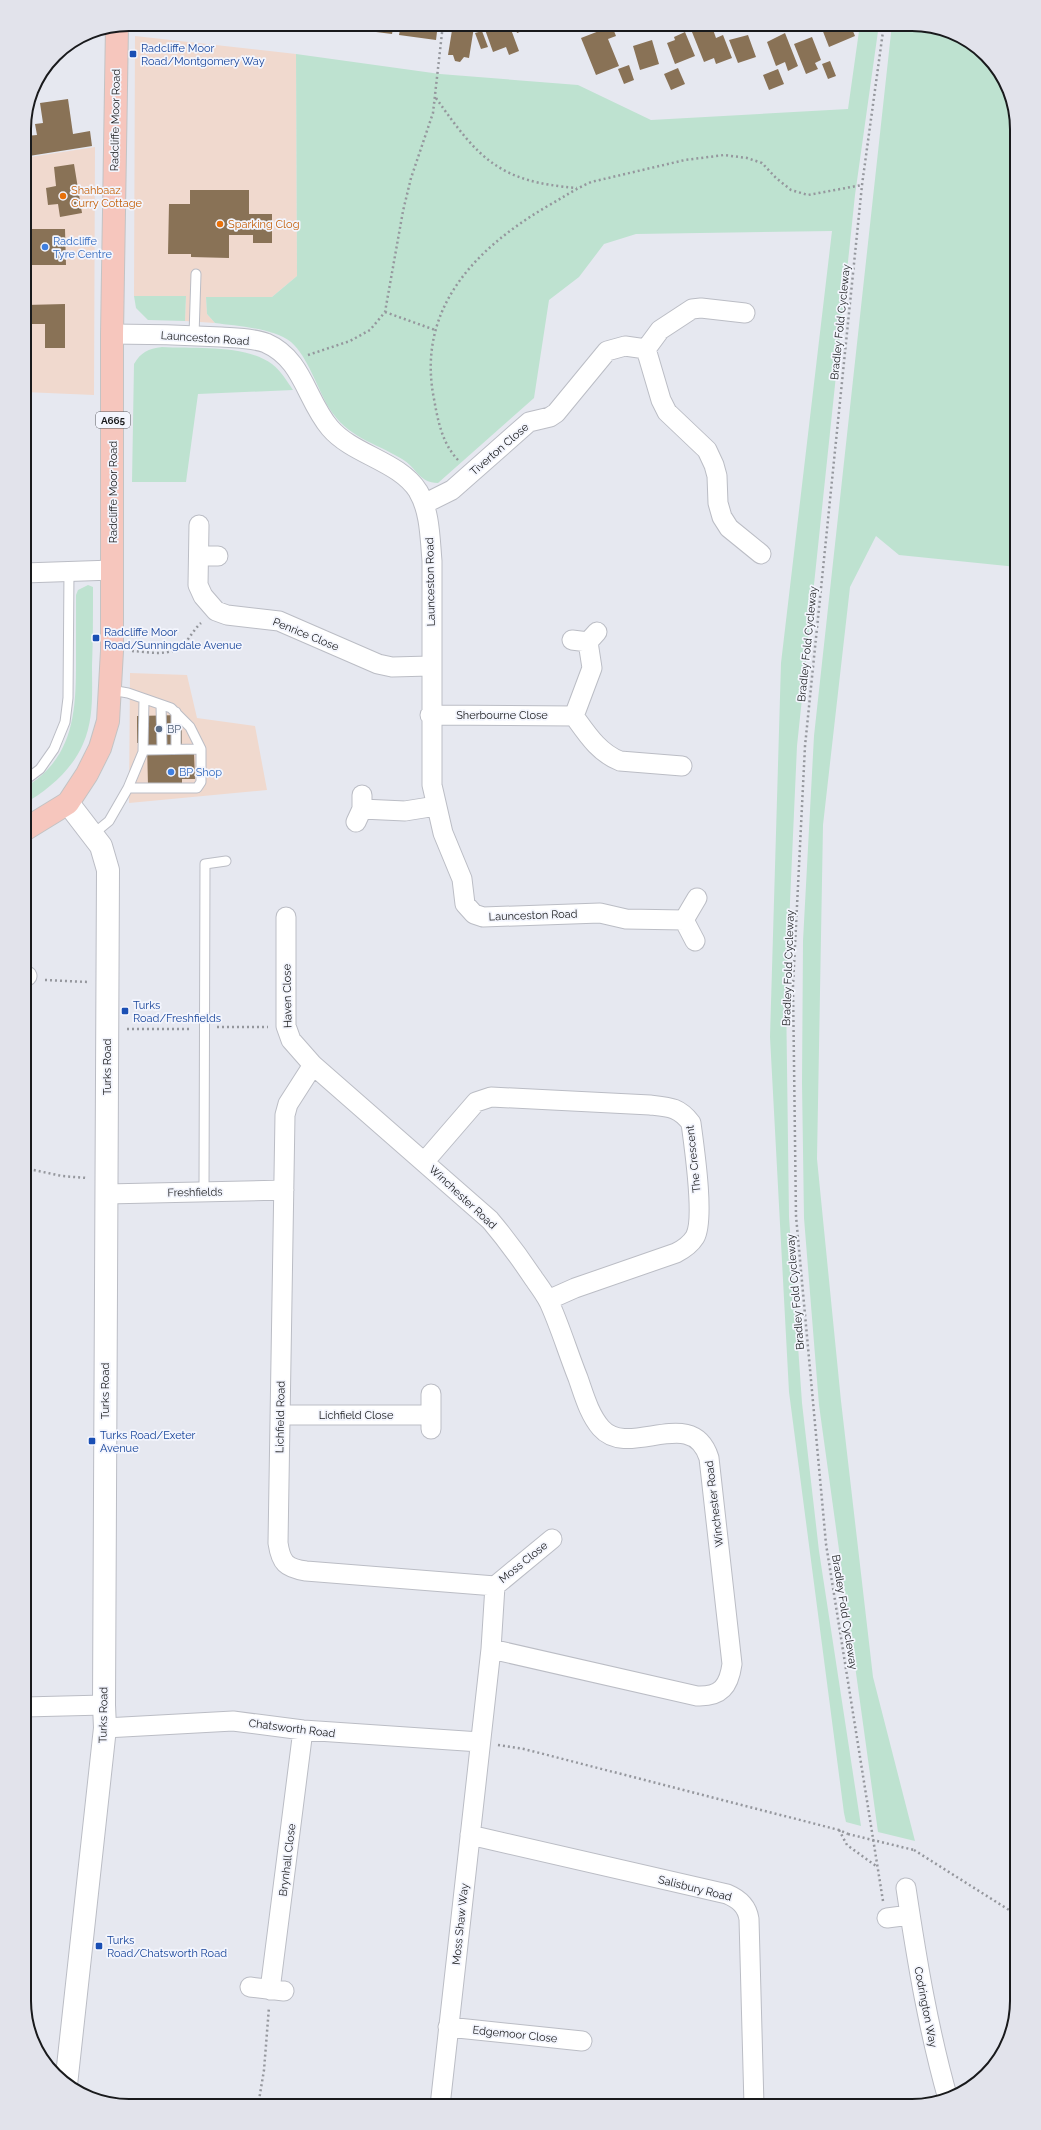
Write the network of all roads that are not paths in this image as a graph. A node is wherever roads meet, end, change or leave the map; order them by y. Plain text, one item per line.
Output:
1 (117, 32) edge
2 (196, 274) dead end
3 (735, 317) dead end
4 (112, 334) junction
5 (194, 335) junction
6 (646, 350) junction
7 (424, 504) junction
8 (199, 525) dead end
9 (761, 554) dead end
10 (199, 556) junction
11 (218, 556) dead end
12 (112, 570) junction
13 (69, 571) junction
14 (31, 573) edge
15 (586, 638) dead end
16 (430, 666) junction
17 (111, 690) junction
18 (144, 699) junction
19 (161, 705) junction
20 (176, 712) junction
21 (430, 715) junction
22 (574, 716) junction
23 (162, 749) junction
24 (176, 749) junction
25 (201, 749) junction
26 (144, 750) junction
27 (682, 766) dead end
28 (31, 776) edge
29 (128, 788) junction
30 (68, 804) junction
31 (436, 806) junction
32 (360, 809) dead end
33 (31, 826) edge
34 (92, 835) junction
35 (226, 861) dead end
36 (697, 898) dead end
37 (286, 917) dead end
38 (684, 920) junction
39 (695, 941) dead end
40 (313, 1065) junction
41 (425, 1161) junction
42 (106, 1186) junction
43 (284, 1190) junction
44 (204, 1192) junction
45 (548, 1300) junction
46 (431, 1394) dead end
47 (280, 1415) junction
48 (552, 1539) dead end
49 (495, 1586) junction
50 (491, 1649) junction
51 (104, 1705) junction
52 (31, 1707) edge
53 (105, 1728) junction
54 (303, 1730) junction
55 (480, 1742) junction
56 (470, 1835) junction
57 (906, 1888) dead end
58 (885, 1910) road end
59 (910, 1915) junction
60 (250, 1987) dead end
61 (448, 2027) junction
62 (582, 2041) dead end
63 (67, 2077) edge
64 (946, 2093) edge
65 (441, 2099) edge
66 (754, 2099) edge

1 - 4 main road, Radcliffe Moor Road / A665
2 - 5 lane
3 - 6 street
4 - 5 street, Launceston Road
4 - 12 main road, Radcliffe Moor Road / A665
5 - 7 street, Launceston Road
6 - 7 street, Tiverton Close
6 - 9 street
7 - 16 street, Launceston Road
8 - 10 street
10 - 11 street
10 - 16 street, Penrice Close
12 - 13 street
12 - 17 main road, Radcliffe Moor Road / A665
13 - 14 street
13 - 28 lane
15 - 22 street
16 - 21 street, Launceston Road
17 - 18 lane
17 - 30 main road, Radcliffe Moor Road / A665
18 - 19 lane
18 - 26 lane
19 - 20 lane
19 - 23 lane
20 - 24 lane
20 - 25 lane
21 - 22 street, Sherbourne Close
21 - 31 street, Launceston Road
22 - 27 street
23 - 24 lane
23 - 26 lane
24 - 25 lane
25 - 29 lane
26 - 29 lane
29 - 34 lane
30 - 33 main road, A665
30 - 34 street, Turks Road
31 - 32 street
31 - 38 street, Launceston Road
34 - 42 street, Turks Road
35 - 44 lane
36 - 38 street
37 - 40 street, Haven Close
38 - 39 street
40 - 41 street, Winchester Road
40 - 43 street, Lichfield Road
41 - 45 street, Winchester Road
41 - 45 street, The Crescent
42 - 44 street, Freshfields
42 - 51 street, Turks Road
43 - 44 street, Freshfields
43 - 47 street, Lichfield Road
45 - 50 street, Winchester Road
46 - 47 street, Lichfield Close
47 - 49 street, Lichfield Road
48 - 49 street, Moss Close
49 - 50 street, Moss Shaw Way
50 - 55 street, Moss Shaw Way
51 - 52 street
51 - 53 street, Turks Road
53 - 54 street, Chatsworth Road
53 - 63 street, Turks Road
54 - 55 street, Chatsworth Road
54 - 60 street, Brynhall Close
55 - 56 street, Moss Shaw Way
56 - 61 street, Moss Shaw Way
56 - 66 street, Salisbury Road
57 - 59 street, Codrington Way
58 - 59 street
59 - 64 street, Codrington Way
61 - 62 street, Edgemoor Close
61 - 65 street, Moss Shaw Way

